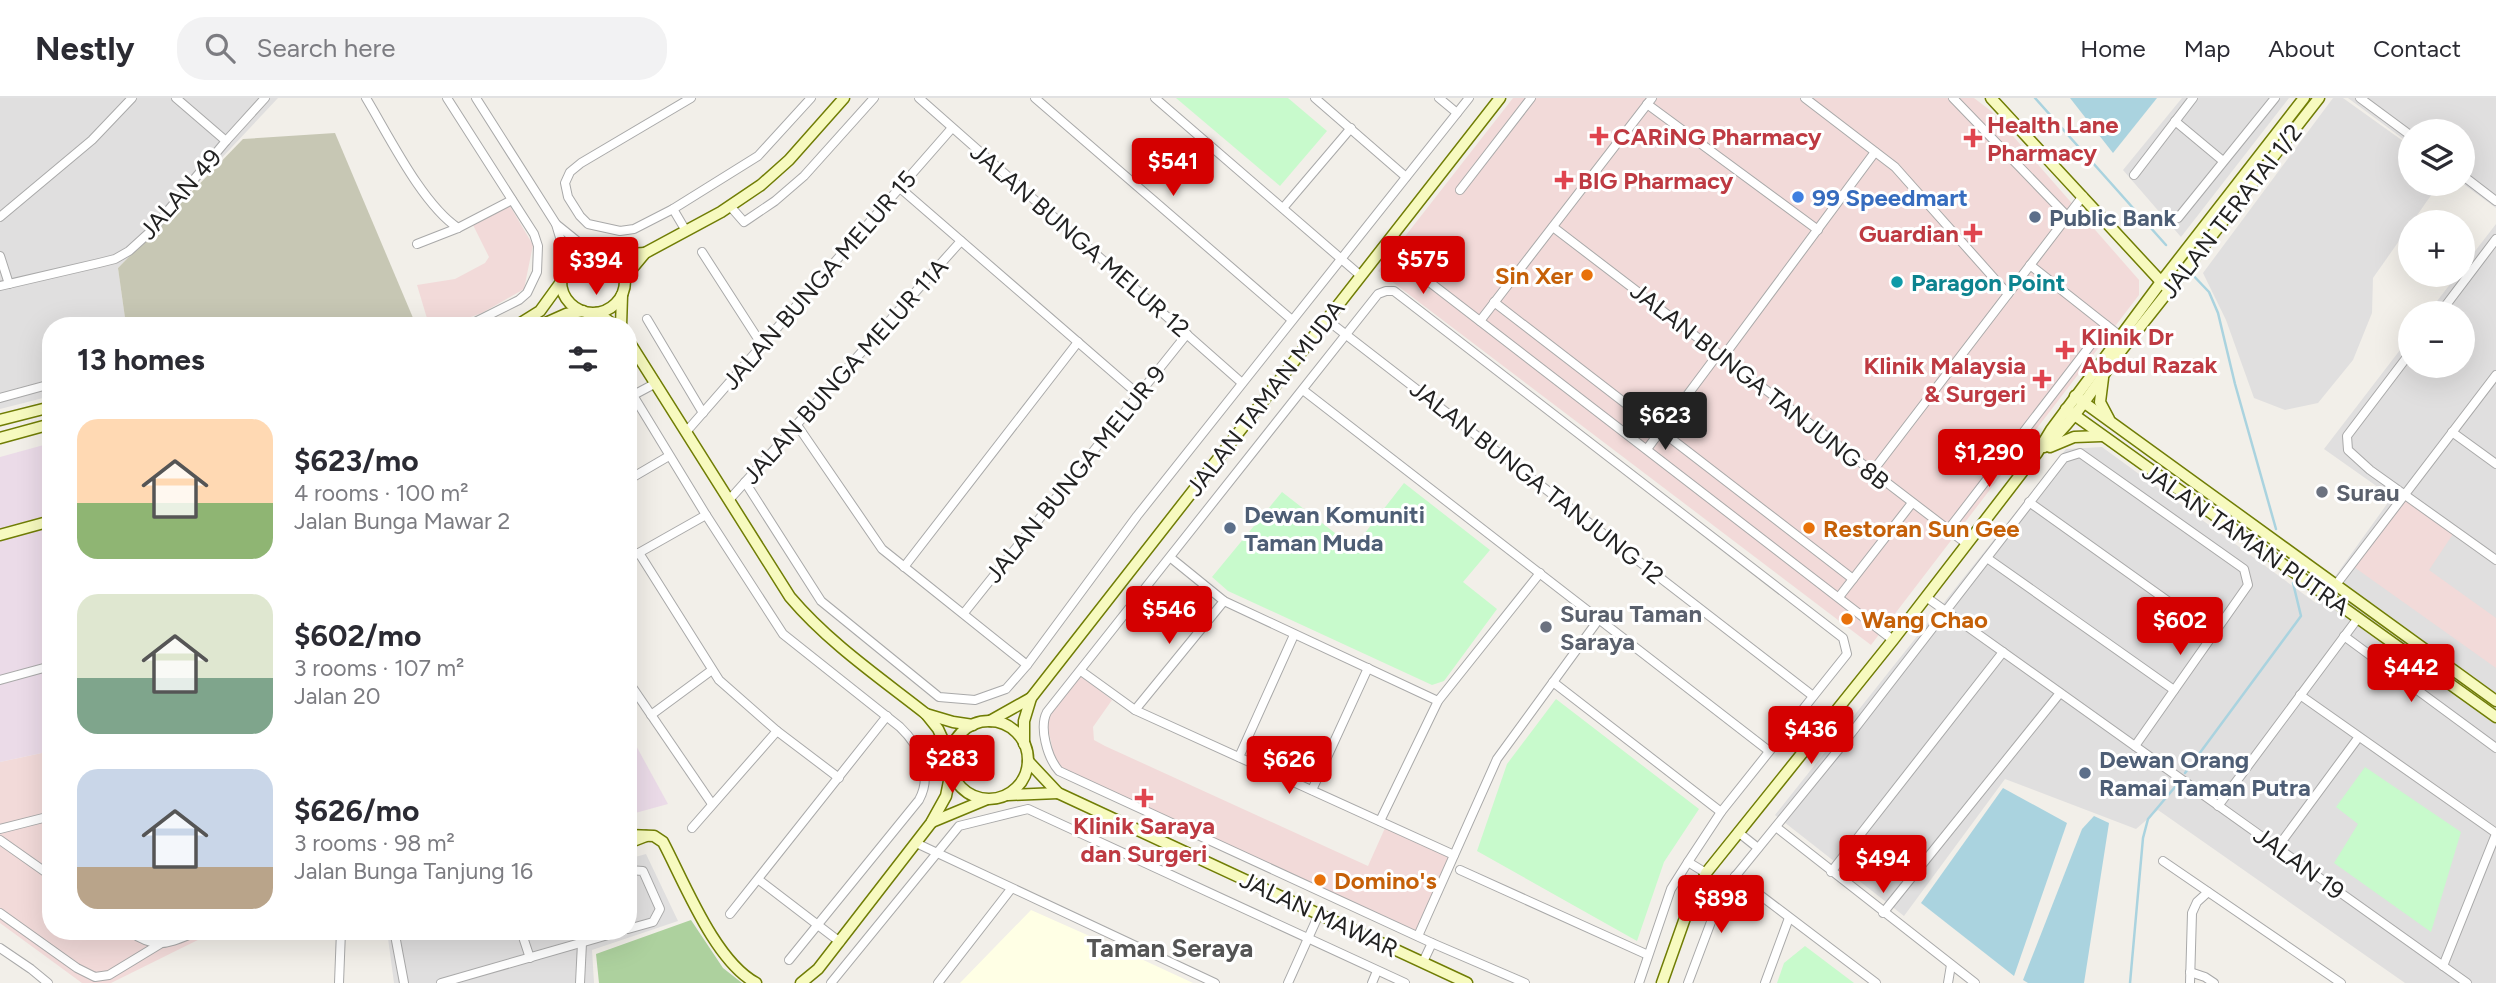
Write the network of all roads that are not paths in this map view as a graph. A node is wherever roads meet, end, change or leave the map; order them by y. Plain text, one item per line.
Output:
1 (132, 98) edge
2 (176, 98) edge
3 (265, 98) edge
4 (366, 98) edge
5 (447, 98) edge
6 (476, 98) edge
7 (691, 98) edge
8 (810, 98) edge
9 (844, 98) edge
10 (874, 98) edge
11 (919, 98) edge
12 (1035, 98) edge
13 (1155, 98) edge
14 (1315, 98) edge
15 (1439, 98) edge
16 (1469, 98) edge
17 (1500, 98) edge
18 (1531, 98) edge
19 (1805, 98) edge
20 (1953, 98) edge
21 (1991, 98) edge
22 (2193, 98) edge
23 (2275, 98) edge
24 (2304, 98) edge
25 (2319, 98) edge
26 (2360, 98) edge
27 (1649, 101) edge
28 (1457, 113) junction
29 (2175, 121) junction
30 (2398, 126) edge
31 (952, 128) junction
32 (1351, 128) junction
33 (226, 141) junction
34 (1875, 152) junction
35 (2223, 161) junction
36 (2133, 175) dead end
37 (1406, 177) junction
38 (2475, 185) edge
39 (900, 188) junction
40 (1460, 190) dead end
41 (2083, 196) junction
42 (512, 200) junction
43 (2496, 201) edge
44 (730, 206) junction
45 (1283, 208) junction
46 (673, 209) junction
47 (2067, 216) junction
48 (0, 217) edge
49 (2178, 218) dead end
50 (556, 224) junction
51 (1553, 226) junction
52 (458, 228) junction
53 (1818, 230) junction
54 (685, 231) junction
55 (2496, 239) edge
56 (961, 241) junction
57 (417, 244) dead end
58 (1384, 247) junction
59 (587, 249) junction
60 (702, 252) dead end
61 (645, 253) junction
62 (612, 255) junction
63 (0, 256) edge
64 (1342, 260) junction
65 (567, 261) junction
66 (2030, 265) junction
67 (1361, 276) junction
68 (625, 277) junction
69 (561, 282) junction
70 (2161, 282) junction
71 (4, 285) edge
72 (2169, 290) junction
73 (2008, 294) junction
74 (622, 295) junction
75 (2449, 301) edge
76 (1494, 302) junction
77 (583, 312) junction
78 (597, 313) junction
79 (485, 317) edge
80 (530, 317) edge
81 (559, 317) edge
82 (603, 317) edge
83 (621, 317) edge
84 (648, 319) dead end
85 (1292, 320) junction
86 (1327, 320) junction
87 (1480, 321) junction
88 (2106, 325) junction
89 (1187, 334) junction
90 (1346, 334) junction
91 (2120, 336) junction
92 (1077, 342) junction
93 (762, 345) junction
94 (637, 354) edge
95 (1721, 356) junction
96 (2398, 369) edge
97 (2105, 372) junction
98 (2496, 374) edge
99 (656, 383) junction
100 (1242, 383) junction
101 (42, 386) edge
102 (1303, 390) junction
103 (637, 394) edge
104 (1139, 395) junction
105 (0, 398) edge
106 (2080, 400) junction
107 (637, 406) edge
108 (42, 409) edge
109 (703, 413) junction
110 (2070, 413) junction
111 (0, 420) edge
112 (797, 425) junction
113 (42, 427) edge
114 (2115, 427) junction
115 (1661, 431) junction
116 (686, 432) junction
117 (2452, 432) junction
118 (2101, 436) junction
119 (0, 438) edge
120 (1647, 449) junction
121 (2037, 453) junction
122 (669, 456) junction
123 (2496, 464) edge
124 (1872, 472) junction
125 (637, 475) edge
126 (745, 482) junction
127 (2404, 495) junction
128 (729, 500) junction
129 (2029, 502) junction
130 (1912, 503) junction
131 (706, 515) junction
132 (42, 523) edge
133 (1948, 530) junction
134 (0, 535) edge
135 (1967, 544) junction
136 (639, 553) joint
137 (1171, 558) junction
138 (1987, 558) junction
139 (2496, 561) edge
140 (904, 567) junction
141 (1540, 573) junction
142 (1853, 579) junction
143 (2335, 586) junction
144 (1839, 597) junction
145 (1926, 597) junction
146 (1224, 601) junction
147 (1946, 611) junction
148 (964, 613) junction
149 (2358, 618) junction
150 (1599, 619) junction
151 (2214, 634) junction
152 (1294, 635) junction
153 (2344, 636) junction
154 (1893, 640) junction
155 (2003, 652) junction
156 (1027, 665) junction
157 (42, 668) edge
158 (1367, 668) junction
159 (712, 670) junction
160 (1081, 671) junction
161 (0, 680) edge
162 (1553, 682) junction
163 (2174, 690) junction
164 (2060, 693) junction
165 (637, 694) edge
166 (2300, 695) junction
167 (1813, 696) junction
168 (1031, 698) junction
169 (1438, 701) junction
170 (2496, 701) edge
171 (1135, 710) junction
172 (926, 714) junction
173 (651, 715) junction
174 (887, 716) junction
175 (2496, 717) edge
176 (990, 721) junction
177 (973, 725) junction
178 (777, 731) junction
179 (2358, 738) junction
180 (1024, 744) junction
181 (2135, 746) junction
182 (2496, 748) edge
183 (1769, 751) junction
184 (950, 755) junction
185 (1239, 757) junction
186 (1028, 761) junction
187 (951, 771) junction
188 (839, 778) junction
189 (1312, 790) junction
190 (1058, 793) junction
191 (1005, 795) junction
192 (988, 799) junction
193 (712, 804) junction
194 (2218, 806) junction
195 (1721, 812) junction
196 (42, 818) edge
197 (1380, 821) junction
198 (931, 823) junction
199 (1776, 827) junction
200 (692, 828) dead end
201 (0, 829) edge
202 (1738, 832) junction
203 (2496, 833) edge
204 (637, 835) edge
205 (648, 835) junction
206 (637, 839) edge
207 (0, 840) edge
208 (916, 843) junction
209 (1758, 848) junction
210 (2277, 848) junction
211 (936, 852) junction
212 (1454, 855) junction
213 (2163, 861) dead end
214 (1688, 862) junction
215 (42, 870) edge
216 (1460, 870) dead end
217 (637, 871) edge
218 (1831, 872) junction
219 (1706, 873) junction
220 (1735, 876) junction
221 (759, 880) junction
222 (1011, 889) junction
223 (2208, 892) junction
224 (0, 913) edge
225 (1883, 913) junction
226 (730, 914) dead end
227 (1319, 914) junction
228 (1789, 918) junction
229 (817, 925) junction
230 (637, 926) edge
231 (1418, 936) junction
232 (1308, 939) junction
233 (144, 940) edge
234 (172, 940) edge
235 (341, 940) edge
236 (396, 940) edge
237 (524, 940) edge
238 (593, 940) edge
239 (840, 942) junction
240 (583, 943) junction
241 (1432, 943) junction
242 (160, 944) junction
243 (0, 948) edge
244 (1648, 955) junction
245 (530, 958) junction
246 (789, 960) dead end
247 (1423, 962) junction
248 (1951, 965) junction
249 (2443, 966) junction
250 (1377, 971) junction
251 (2190, 972) junction
252 (48, 983) edge
253 (339, 983) edge
254 (404, 983) edge
255 (441, 983) edge
256 (580, 983) edge
257 (756, 983) edge
258 (801, 983) edge
259 (831, 983) edge
260 (938, 983) edge
261 (1215, 983) edge
262 (1288, 983) edge
263 (1371, 983) edge
264 (1405, 983) edge
265 (1467, 983) edge
266 (1525, 983) edge
267 (1639, 983) edge
268 (1662, 983) edge
269 (1688, 983) edge
270 (1765, 983) edge
271 (1876, 983) edge
272 (1948, 983) edge
273 (1975, 983) edge
274 (2190, 983) edge
275 (2214, 983) edge
276 (2342, 983) edge
277 (2467, 983) edge

1 - 48 street
2 - 33 street
3 - 33 street, JALAN 49
4 - 52 street
5 - 42 street
6 - 50 street
7 - 46 street
8 - 46 street
9 - 44 street
10 - 44 street
11 - 31 street, JALAN BUNGA MELUR 12
12 - 85 street
13 - 45 street
14 - 32 street
15 - 28 street
16 - 28 street
17 - 58 street, JALAN TAMAN MUDA
18 - 40 street
19 - 34 street
20 - 47 street
21 - 41 street
22 - 29 street
23 - 35 street
24 - 70 street, JALAN TERATAI 1/2
25 - 72 street, JALAN TERATAI 1/2
26 - 30 street
27 - 51 street
27 - 53 street
28 - 37 street
29 - 35 street
29 - 36 street
31 - 39 street, JALAN BUNGA MELUR 15
31 - 89 street, JALAN BUNGA MELUR 12
32 - 37 street
32 - 45 street
33 - 71 street, JALAN 49
34 - 53 street
34 - 73 street
35 - 49 street
37 - 64 street
38 - 43 street
39 - 56 street
39 - 93 street, JALAN BUNGA MELUR 15
41 - 47 street
41 - 70 street
42 - 52 street
42 - 79 street
44 - 54 street
45 - 64 street
46 - 54 street
47 - 66 street
50 - 59 street
50 - 65 street
51 - 76 street
51 - 95 street, JALAN BUNGA TANJUNG 8B
52 - 57 street
53 - 95 street
54 - 61 street
55 - 75 street
56 - 92 street
56 - 112 street, JALAN BUNGA MELUR 11A
58 - 67 street, JALAN TAMAN MUDA
58 - 87 street
59 - 62 street
59 - 65 street
60 - 93 street
61 - 62 street
61 - 68 street
62 - 68 street
63 - 71 street
64 - 67 street
64 - 85 street
65 - 69 street
66 - 73 street
66 - 88 street
67 - 86 street, JALAN TAMAN MUDA
68 - 74 street
69 - 77 street
69 - 80 street
70 - 72 street
70 - 91 street, JALAN TERATAI 1/2
72 - 97 street, JALAN TERATAI 1/2
73 - 124 street
74 - 78 street
74 - 83 street
76 - 87 street
76 - 115 street
77 - 78 street
77 - 81 street
78 - 82 street
84 - 109 street
85 - 100 street
86 - 90 street, JALAN BUNGA TANJUNG 12
86 - 168 street, JALAN TAMAN MUDA
87 - 120 street
88 - 91 street
88 - 133 street
89 - 100 street, JALAN BUNGA MELUR 12
89 - 104 street, JALAN BUNGA MELUR 9
90 - 102 street
90 - 167 street, JALAN BUNGA TANJUNG 12
90 - 167 street
91 - 106 street, JALAN TERATAI 1/2
92 - 104 street
92 - 140 street
93 - 109 street, JALAN BUNGA MELUR 15
94 - 99 street
95 - 115 street
95 - 124 street, JALAN BUNGA TANJUNG 8B
96 - 127 street
97 - 106 street, JALAN TERATAI 1/2
97 - 114 street
98 - 117 street
99 - 103 street
99 - 116 street
100 - 156 street
101 - 105 street
102 - 137 street
102 - 141 street
104 - 148 street, JALAN BUNGA MELUR 9
106 - 110 street, JALAN TERATAI 1/2
106 - 114 street, JALAN TAMAN PUTRA
107 - 122 street
108 - 111 street
109 - 116 street, JALAN BUNGA MELUR 15
110 - 118 street, JALAN TAMAN PUTRA
110 - 121 street, JALAN TERATAI 1/2
112 - 126 street, JALAN BUNGA MELUR 11A
112 - 140 street
113 - 119 street
114 - 143 street, JALAN TAMAN PUTRA
115 - 120 street
115 - 142 street
116 - 128 street
117 - 123 street
117 - 127 street
118 - 121 street
118 - 149 street, JALAN TAMAN PUTRA
120 - 144 street
121 - 135 street, JALAN TERATAI 1/2
122 - 125 street
122 - 131 street
124 - 130 street, JALAN BUNGA TANJUNG 8B
126 - 128 street, JALAN BUNGA MELUR 11A
126 - 156 street
127 - 139 street
127 - 143 street
128 - 172 street
129 - 138 street
129 - 151 street
129 - 151 street
130 - 133 street, JALAN BUNGA TANJUNG 8B
130 - 142 street
131 - 136 street
131 - 174 street
132 - 134 street
133 - 135 street, JALAN BUNGA TANJUNG 8B
135 - 145 street, JALAN TERATAI 1/2
136 - 159 street
137 - 146 street
137 - 160 street
138 - 147 street
138 - 163 street
140 - 148 street
141 - 150 street
141 - 169 street
142 - 144 street
143 - 170 street, JALAN TAMAN PUTRA
144 - 154 street
145 - 147 street, JALAN 19
145 - 154 street, JALAN TERATAI 1/2
146 - 152 street
146 - 171 street
147 - 155 street, JALAN 19
147 - 199 street
148 - 156 street
149 - 153 street
149 - 175 street, JALAN TAMAN PUTRA
150 - 162 street
150 - 183 street
151 - 163 street
152 - 158 street
152 - 185 street
153 - 166 street
153 - 182 street
154 - 202 street, JALAN TERATAI 1/2
155 - 164 street, JALAN 19
155 - 218 street
157 - 161 street
158 - 169 street
158 - 189 street
159 - 173 street
159 - 178 street
160 - 171 street
160 - 231 street
162 - 195 street
162 - 212 street
163 - 181 street
164 - 181 street, JALAN 19
164 - 225 street
165 - 173 street
166 - 179 street
166 - 194 street
167 - 183 street
168 - 176 street, JALAN TAMAN MUDA
168 - 180 street, JALAN TAMAN MUDA
169 - 197 street
171 - 185 street
172 - 177 street
172 - 184 street
173 - 193 street
174 - 188 street
174 - 229 street
176 - 177 street
176 - 180 street
177 - 184 street
178 - 188 street
178 - 193 street
179 - 203 street
179 - 210 street
180 - 186 street
181 - 194 street, JALAN 19
183 - 195 street
184 - 187 street
185 - 189 street
186 - 190 street, JALAN MAWAR
186 - 191 street
187 - 192 street
187 - 198 street
188 - 221 street
189 - 197 street
190 - 191 street, JALAN MAWAR
190 - 227 street, JALAN MAWAR
191 - 192 street
192 - 198 street
193 - 200 street
194 - 210 street, JALAN 19
195 - 214 street
196 - 201 street
197 - 212 street
198 - 208 street
199 - 209 street
199 - 218 street
202 - 209 street
202 - 219 street, JALAN TERATAI 1/2
203 - 249 street
204 - 205 street
205 - 206 street
205 - 257 street
207 - 215 street
208 - 211 street
208 - 239 street
209 - 220 street
210 - 249 street, JALAN 19
211 - 222 street
211 - 232 street
211 - 259 street
212 - 231 street
213 - 223 street
214 - 219 street
214 - 244 street
216 - 244 street
217 - 230 street
218 - 225 street
219 - 268 street, JALAN TERATAI 1/2
220 - 228 street
220 - 269 street
221 - 226 street
221 - 229 street
222 - 260 street
222 - 261 street
223 - 251 street
223 - 276 street
224 - 242 street
225 - 248 street
227 - 232 street
227 - 247 street, JALAN MAWAR
228 - 270 street
228 - 271 street
229 - 239 street
229 - 246 street
231 - 241 street
232 - 250 street
232 - 262 street
233 - 242 street
234 - 242 street
235 - 253 street
236 - 254 street
237 - 245 street
238 - 240 street
239 - 258 street
240 - 245 street
240 - 256 street
241 - 247 street
241 - 266 street
243 - 252 street
244 - 267 street
245 - 255 street
247 - 265 street, JALAN MAWAR
248 - 272 street
248 - 273 street
249 - 277 street, JALAN 19
250 - 263 street
250 - 264 street
251 - 274 street
251 - 275 street

